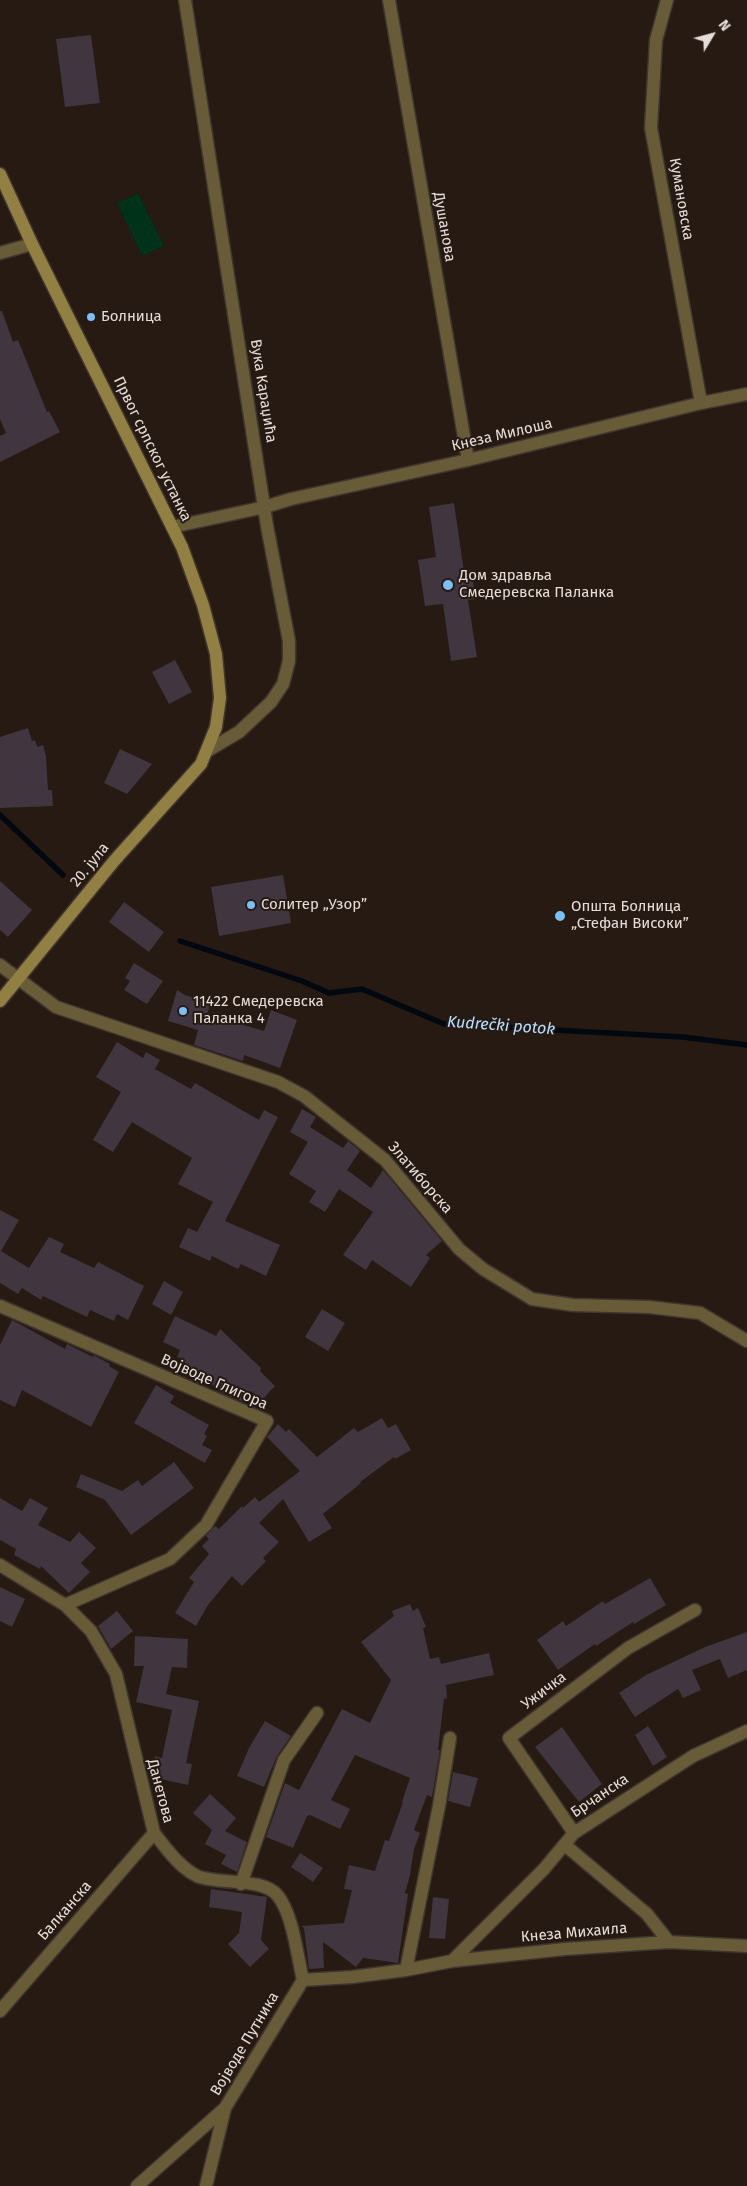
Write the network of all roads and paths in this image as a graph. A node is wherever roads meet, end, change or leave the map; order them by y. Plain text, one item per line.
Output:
1 (185, 0) edge
2 (389, 0) edge
3 (667, 0) edge
4 (0, 174) edge
5 (32, 244) junction
6 (0, 253) edge
7 (747, 394) edge
8 (701, 403) junction
9 (468, 460) junction
10 (265, 508) junction
11 (172, 526) junction
12 (207, 752) junction
13 (0, 965) edge
14 (18, 980) junction
15 (0, 1001) edge
16 (0, 1306) edge
17 (747, 1341) edge
18 (0, 1565) edge
19 (65, 1605) junction
20 (695, 1610) dead end
21 (317, 1713) dead end
22 (747, 1732) edge
23 (450, 1738) dead end
24 (154, 1833) junction
25 (574, 1833) junction
26 (566, 1845) junction
27 (242, 1884) junction
28 (668, 1942) junction
29 (747, 1946) edge
30 (452, 1961) junction
31 (406, 1970) junction
32 (303, 1980) junction
33 (0, 2011) edge
34 (225, 2108) junction
35 (136, 2186) edge
36 (206, 2186) edge

1 - 10 street, Вука Караџића
2 - 9 street, Душанова
3 - 8 street, Кумановска
4 - 5 main road, Првог српског устанка
5 - 6 street
5 - 11 main road, Првог српског устанка
7 - 8 street, Кнеза Милоша
8 - 9 street, Кнеза Милоша
9 - 10 street, Кнеза Милоша
10 - 11 street, Кнеза Милоша
10 - 12 street, Вука Караџића
11 - 12 main road, Првог српског устанка
12 - 14 main road, 20. јула
13 - 14 street, Златиборска
14 - 15 main road, 20. јула
14 - 17 street, Златиборска
16 - 19 street, Војводе Глигора
18 - 19 street, Данетова
19 - 24 street, Данетова
20 - 25 street, Ужичка
21 - 27 street
22 - 25 street, Брчанска
23 - 31 street
24 - 27 street, Данетова
24 - 33 street, Балканска
25 - 26 street, Брчанска
26 - 28 street
26 - 30 street, Брчанска
27 - 32 street, Данетова
28 - 29 street, Кнеза Михаила
28 - 30 street, Кнеза Михаила
30 - 31 street, Кнеза Михаила
31 - 32 street
32 - 34 street, Војводе Путника
34 - 35 street
34 - 36 street, Војводе Путника

